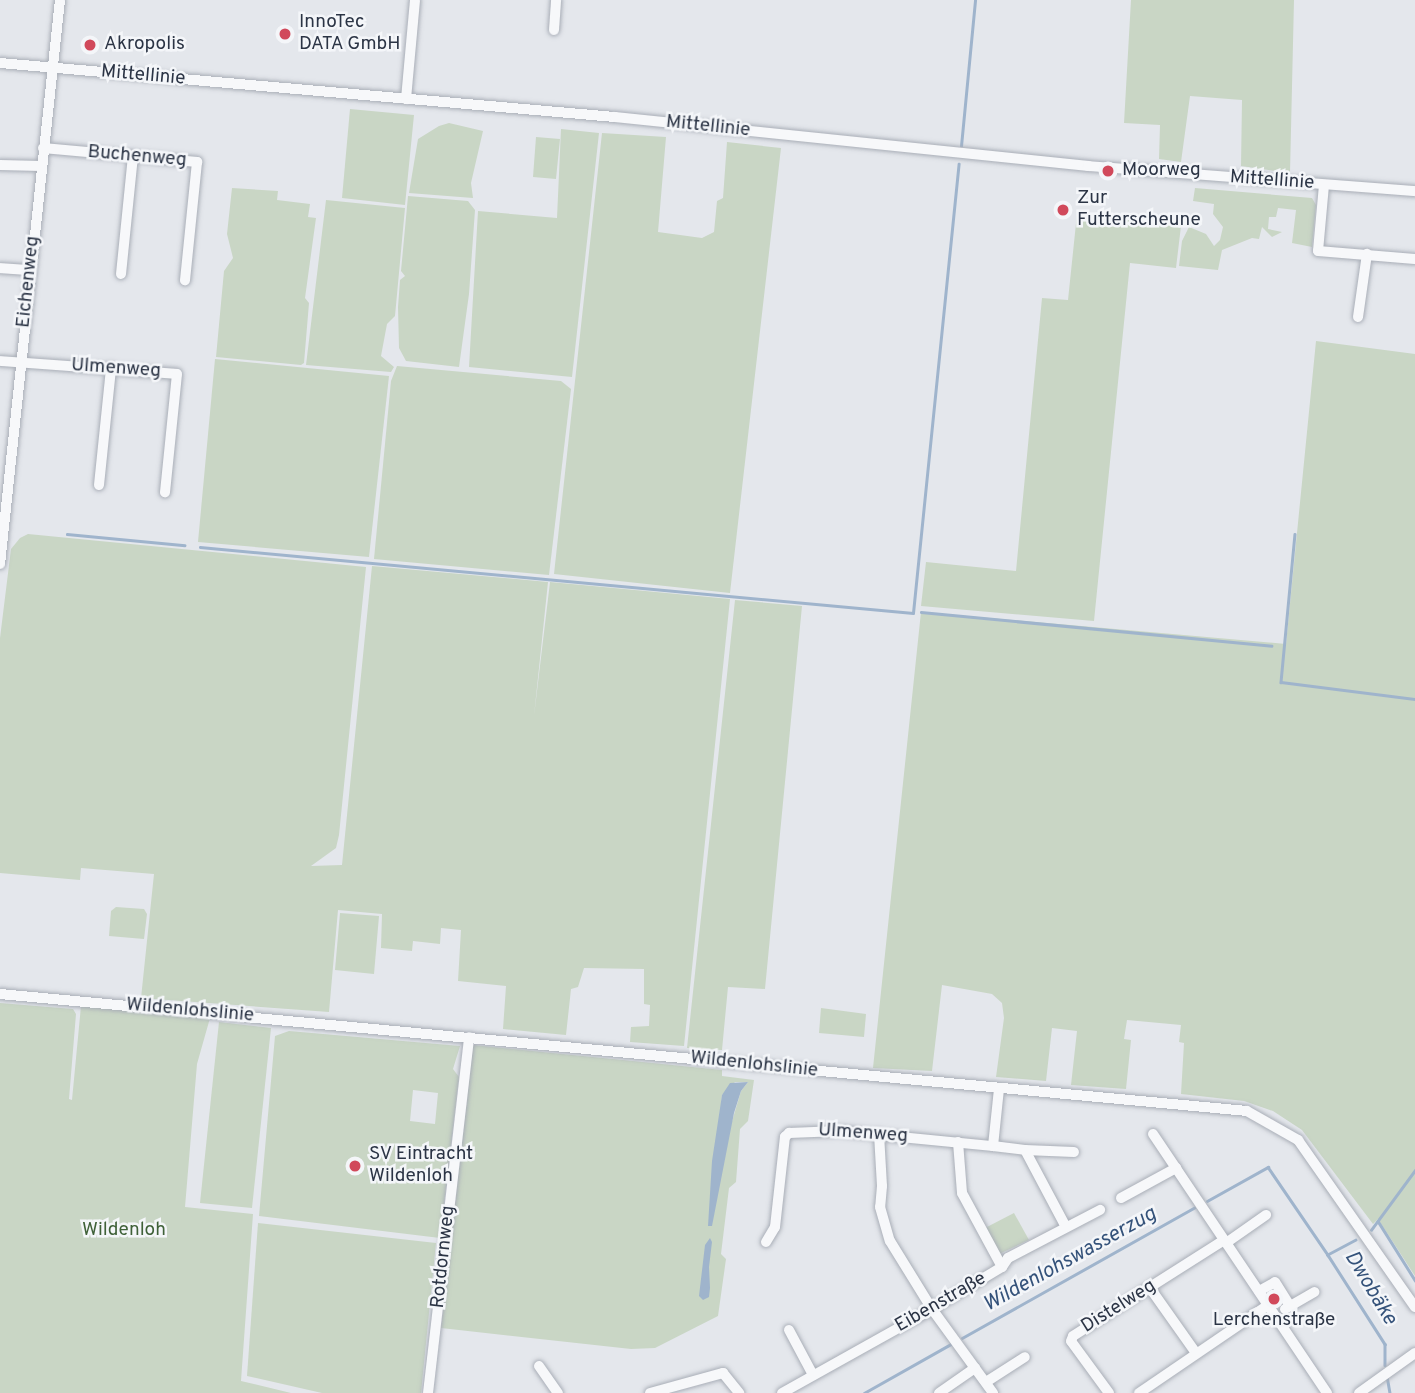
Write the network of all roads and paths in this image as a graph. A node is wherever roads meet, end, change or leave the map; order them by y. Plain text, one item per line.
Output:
1 (60, 0) edge
2 (415, 0) edge
3 (556, 0) edge
4 (554, 30) dead end
5 (0, 63) edge
6 (53, 68) junction
7 (406, 99) junction
8 (43, 148) junction
9 (134, 156) junction
10 (0, 165) edge
11 (41, 166) junction
12 (1324, 185) junction
13 (1415, 191) edge
14 (1367, 254) junction
15 (1415, 259) edge
16 (0, 268) edge
17 (30, 270) junction
18 (121, 274) dead end
19 (186, 280) dead end
20 (1359, 317) dead end
21 (0, 362) edge
22 (20, 363) junction
23 (111, 369) junction
24 (6, 457) edge
25 (99, 485) dead end
26 (165, 492) dead end
27 (0, 564) edge
28 (0, 994) edge
29 (469, 1037) junction
30 (999, 1089) junction
31 (879, 1134) junction
32 (1153, 1134) dead end
33 (958, 1142) junction
34 (993, 1146) junction
35 (1025, 1150) junction
36 (1074, 1153) dead end
37 (1175, 1168) junction
38 (1121, 1198) dead end
39 (1100, 1210) dead end
40 (1266, 1215) dead end
41 (1066, 1227) junction
42 (1225, 1241) junction
43 (766, 1242) dead end
44 (1002, 1267) junction
45 (1150, 1288) junction
46 (1259, 1291) junction
47 (1314, 1292) dead end
48 (1268, 1305) junction
49 (1290, 1306) junction
50 (1415, 1307) edge
51 (932, 1309) junction
52 (1276, 1314) junction
53 (789, 1330) dead end
54 (1196, 1353) junction
55 (1415, 1353) edge
56 (1025, 1357) dead end
57 (539, 1366) dead end
58 (975, 1368) junction
59 (813, 1374) junction
60 (986, 1382) junction
61 (428, 1393) edge
62 (558, 1393) edge
63 (650, 1393) edge
64 (739, 1393) edge
65 (782, 1393) edge
66 (939, 1393) edge
67 (993, 1393) edge
68 (1109, 1393) edge
69 (1139, 1393) edge
70 (1327, 1393) edge
71 (1359, 1393) edge

1 - 6 street, Eichenweg
2 - 7 street
3 - 4 street
5 - 6 street, Mittellinie
6 - 7 street, Mittellinie
6 - 8 street, Eichenweg
7 - 12 street, Mittellinie
8 - 9 street, Buchenweg
8 - 11 street, Eichenweg
9 - 18 street
9 - 19 street, Buchenweg
10 - 11 street
11 - 17 street, Eichenweg
12 - 13 street, Mittellinie
12 - 14 street
14 - 15 street
14 - 20 street
16 - 17 street
17 - 22 street, Eichenweg
21 - 22 street, Ulmenweg
22 - 23 street, Ulmenweg
22 - 24 street, Eichenweg
23 - 25 street
23 - 26 street, Ulmenweg
24 - 27 street, Eichenweg
28 - 29 street, Wildenlohslinie
29 - 30 street, Wildenlohslinie
29 - 61 street, Rotdornweg
30 - 34 street
30 - 50 street, Wildenlohslinie
31 - 33 street, Ulmenweg
31 - 43 street, Ulmenweg
31 - 51 street
32 - 37 street
33 - 34 street, Ulmenweg
33 - 44 street
34 - 35 street
35 - 36 street
35 - 41 street
37 - 38 street
37 - 42 street
39 - 41 street, Eibenstraße
40 - 42 street
41 - 44 street, Eibenstraße
42 - 45 street, Distelweg
42 - 46 street
44 - 51 street, Eibenstraße
45 - 54 street
45 - 68 street, Distelweg
46 - 48 street
46 - 49 street
47 - 49 street
48 - 52 street
48 - 54 street
49 - 52 street
51 - 58 street
51 - 59 street, Eibenstraße
52 - 70 street
53 - 59 street
54 - 69 street
55 - 71 street
56 - 60 street
57 - 62 street
58 - 60 street
58 - 66 street
59 - 65 street, Eibenstraße
60 - 67 street
63 - 64 street

